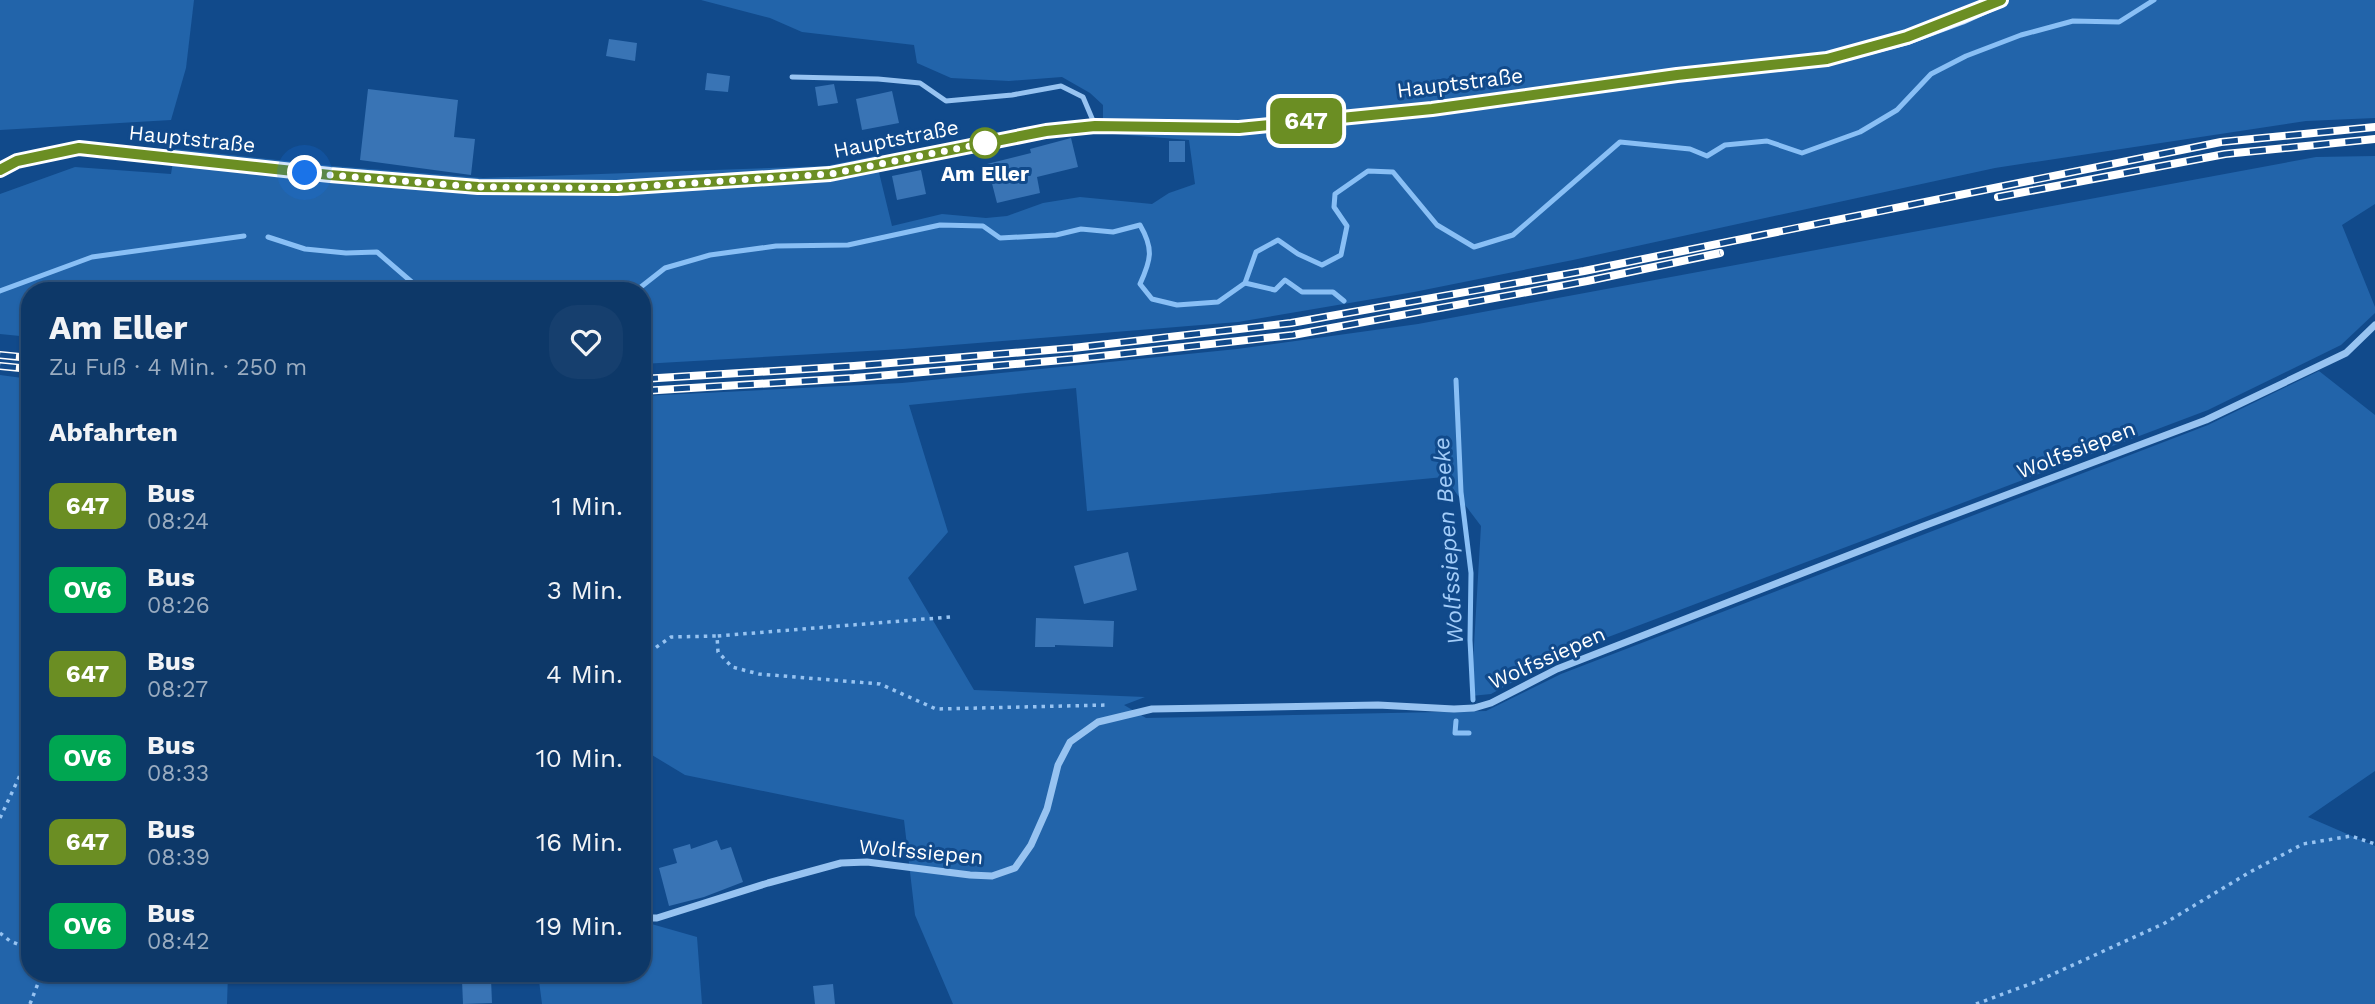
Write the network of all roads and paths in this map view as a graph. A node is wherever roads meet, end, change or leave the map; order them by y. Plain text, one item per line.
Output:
1 (2001, 0) edge
2 (792, 77) dead end
3 (1095, 126) junction
4 (0, 170) edge
5 (2375, 325) edge
6 (950, 617) dead end
7 (717, 636) junction
8 (651, 651) edge
9 (1110, 705) dead end
10 (21, 773) edge
11 (0, 818) edge
12 (2375, 844) edge
13 (651, 918) edge
14 (0, 933) edge
15 (21, 946) edge
16 (39, 982) edge
17 (30, 1004) edge
18 (1976, 1004) edge

1 - 3 main road, Hauptstraße
2 - 3 lane
3 - 4 main road, Hauptstraße
5 - 13 street, Wolfssiepen
6 - 7 path
7 - 8 path
7 - 9 path
10 - 11 path
12 - 18 path
14 - 15 path
16 - 17 path

